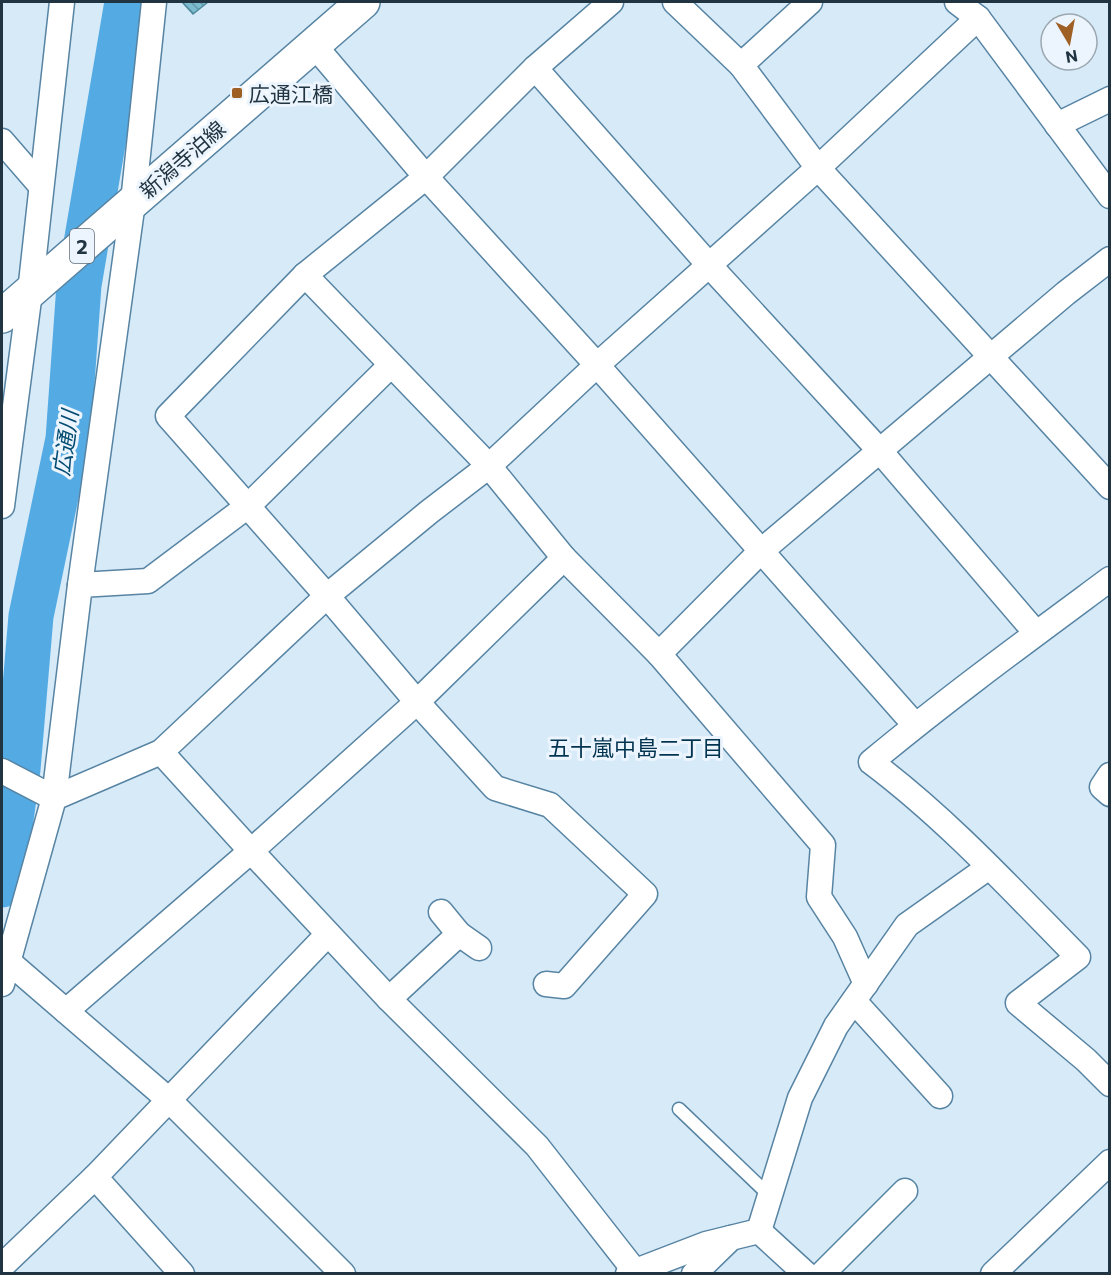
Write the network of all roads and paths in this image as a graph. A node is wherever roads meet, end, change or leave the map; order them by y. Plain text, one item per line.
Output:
1 (62, 2) edge
2 (154, 2) edge
3 (363, 2) edge
4 (610, 2) edge
5 (675, 2) edge
6 (810, 2) edge
7 (957, 2) edge
8 (978, 18) junction
9 (314, 45) junction
10 (741, 65) junction
11 (535, 68) junction
12 (1110, 99) edge
13 (1057, 125) junction
14 (2, 141) edge
15 (818, 168) junction
16 (426, 177) junction
17 (41, 186) junction
18 (1110, 196) edge
19 (127, 207) junction
20 (1110, 259) edge
21 (709, 265) junction
22 (305, 275) junction
23 (36, 286) junction
24 (2, 316) edge
25 (991, 357) junction
26 (392, 365) junction
27 (597, 366) junction
28 (880, 451) junction
29 (489, 466) junction
30 (1110, 487) edge
31 (2, 506) edge
32 (248, 506) junction
33 (760, 552) junction
34 (564, 558) junction
35 (1110, 579) edge
36 (80, 585) junction
37 (327, 596) junction
38 (1036, 633) junction
39 (659, 654) junction
40 (417, 702) junction
41 (915, 725) junction
42 (161, 752) junction
43 (2, 771) edge
44 (1110, 775) edge
45 (1110, 794) edge
46 (53, 797) junction
47 (251, 851) junction
48 (989, 867) junction
49 (441, 912) dead end
50 (328, 934) junction
51 (459, 934) junction
52 (479, 948) dead end
53 (9, 962) junction
54 (2, 984) edge
55 (546, 984) dead end
56 (860, 992) junction
57 (389, 999) junction
58 (66, 1011) junction
59 (1110, 1084) edge
60 (940, 1096) dead end
61 (169, 1100) junction
62 (679, 1109) dead end
63 (1110, 1162) edge
64 (95, 1177) junction
65 (905, 1191) dead end
66 (770, 1196) junction
67 (759, 1231) junction
68 (732, 1236) junction
69 (2, 1266) edge
70 (631, 1272) edge
71 (806, 1273) edge
72 (182, 1274) edge
73 (343, 1274) edge
74 (694, 1274) edge
75 (822, 1274) edge
76 (993, 1274) edge

1 - 17 street
2 - 19 street
3 - 9 main road, 新潟寺泊線 / 2
4 - 11 street
5 - 10 street
6 - 10 street
7 - 8 street
8 - 13 street
8 - 15 street
9 - 16 street
9 - 19 main road, 新潟寺泊線 / 2
10 - 15 street
11 - 16 street
11 - 21 street
12 - 13 street
13 - 18 street
14 - 17 street
15 - 21 street
15 - 25 street
16 - 22 street
16 - 27 street
17 - 23 street
19 - 23 main road, 新潟寺泊線 / 2
19 - 36 street
20 - 25 street
21 - 27 street
21 - 28 street
22 - 26 street
22 - 32 street
23 - 24 main road, 新潟寺泊線 / 2
23 - 31 street
25 - 28 street
25 - 30 street
26 - 29 street
26 - 32 street
27 - 29 street
27 - 33 street
28 - 33 street
28 - 38 street
29 - 34 street
29 - 37 street
32 - 36 street
32 - 37 street
33 - 39 street
33 - 41 street
34 - 39 street
34 - 40 street
35 - 38 street
36 - 46 street
37 - 40 street
37 - 42 street
38 - 41 street
39 - 56 street
40 - 47 street
40 - 55 street
41 - 48 street
42 - 46 street
42 - 47 street
43 - 46 street
44 - 45 street
46 - 53 street
47 - 50 street
47 - 58 street
48 - 56 street
48 - 59 street
49 - 51 street
50 - 57 street
50 - 61 street
51 - 52 street
51 - 57 street
53 - 54 street
53 - 58 street
56 - 60 street
56 - 66 street
57 - 70 street
58 - 61 street
61 - 64 street
61 - 73 street
62 - 66 lane
63 - 76 street
64 - 69 street
64 - 72 street
65 - 75 street
66 - 67 street
67 - 68 street
67 - 71 street
68 - 70 street
68 - 74 street

